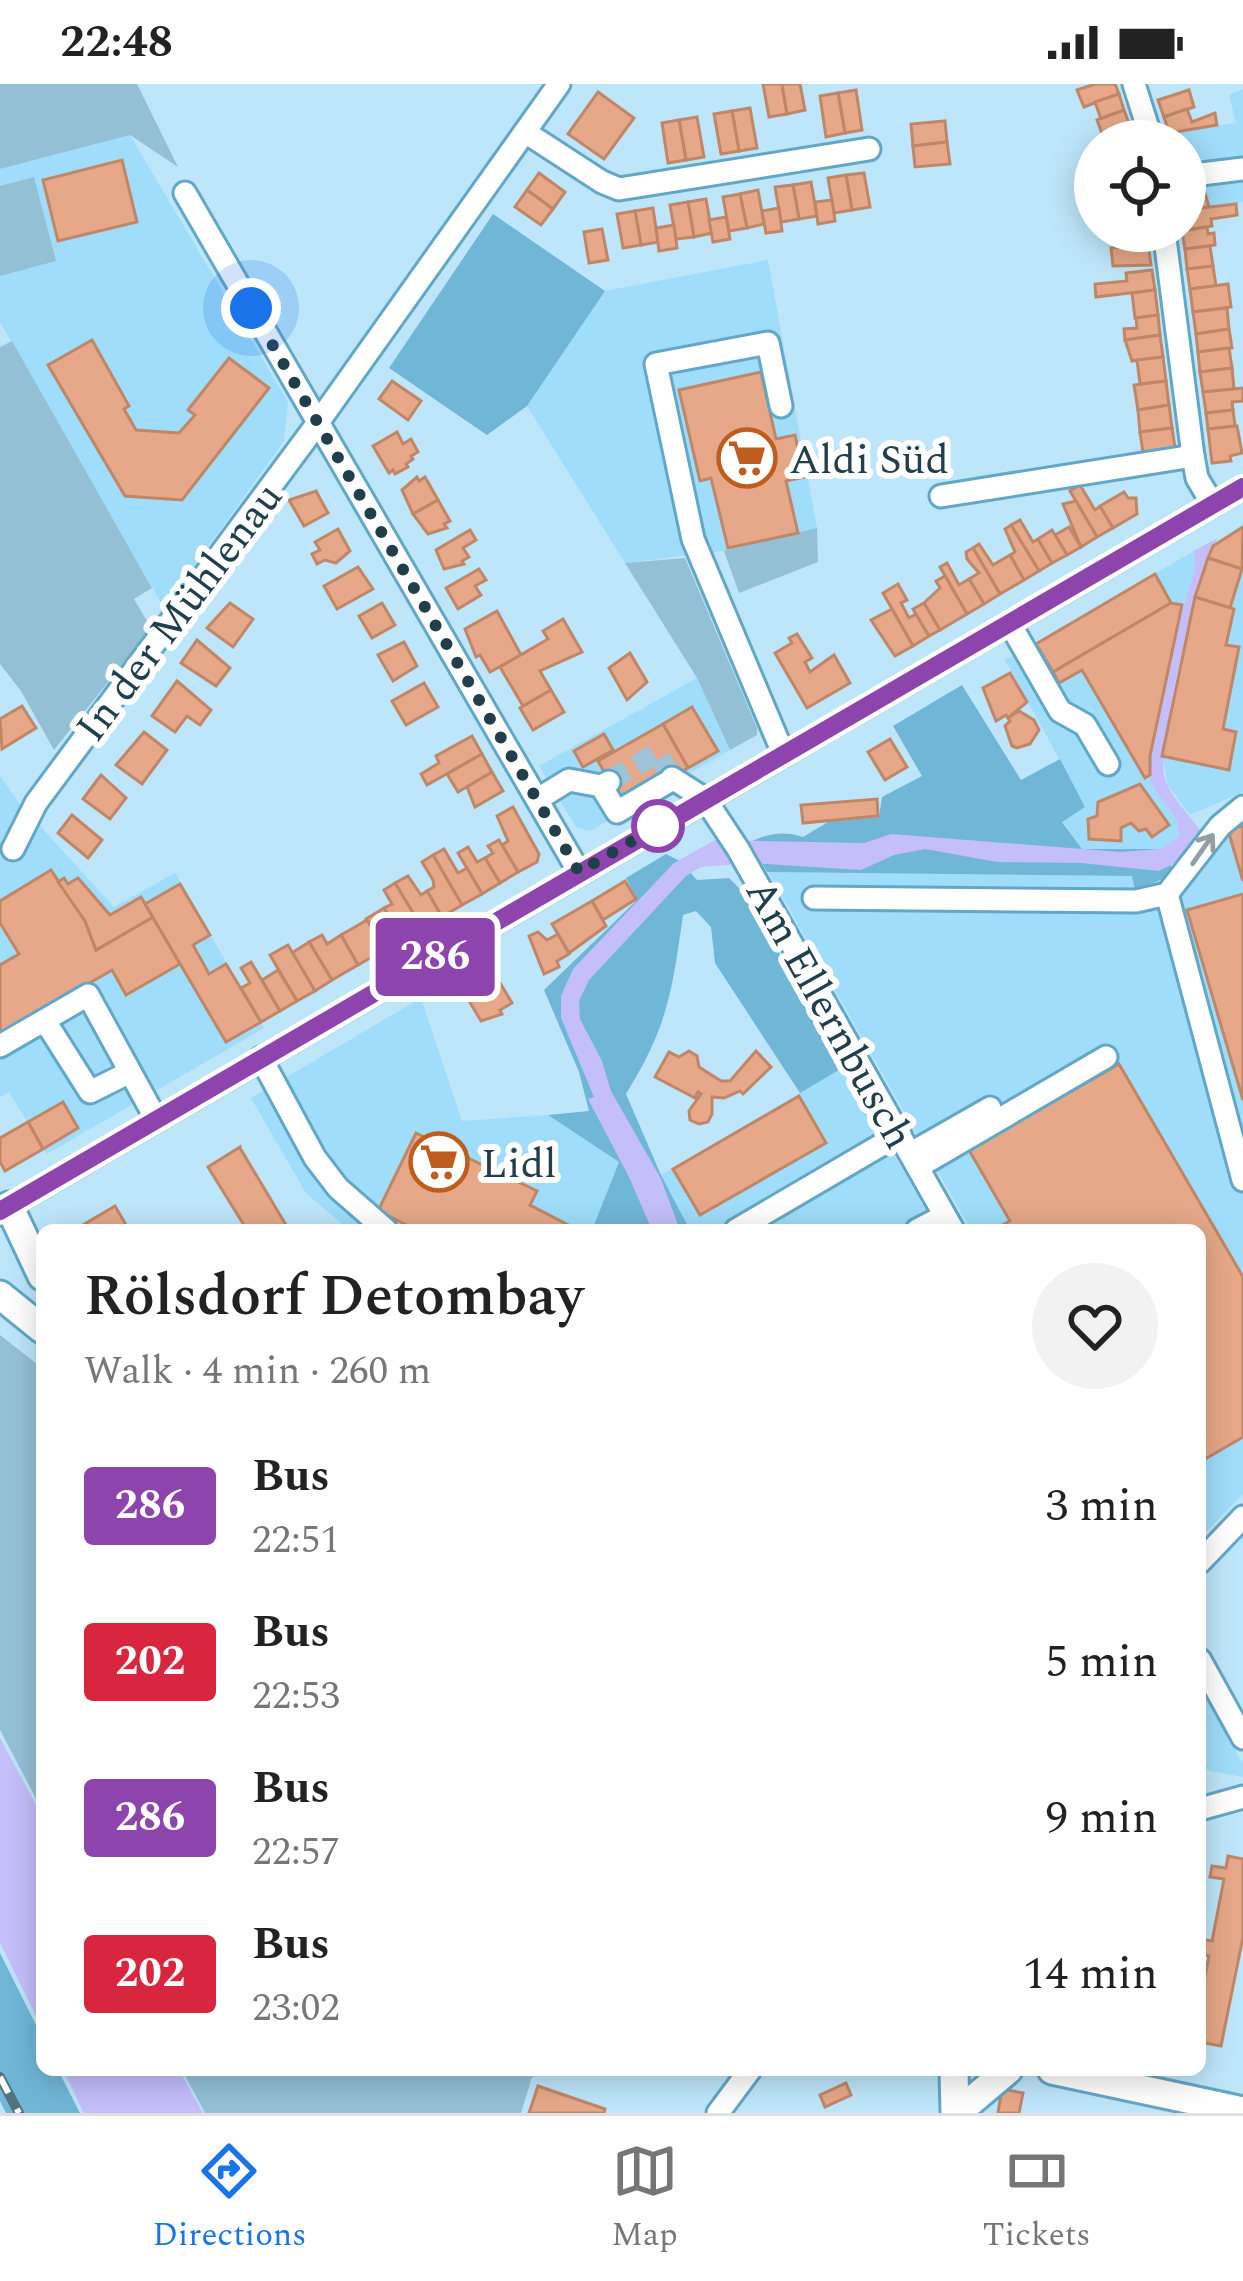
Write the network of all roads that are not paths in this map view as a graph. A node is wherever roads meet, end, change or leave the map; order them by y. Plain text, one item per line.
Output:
1 (559, 84) edge
2 (1134, 84) edge
3 (1145, 120) edge
4 (525, 131) junction
5 (869, 149) dead end
6 (1243, 170) edge
7 (1206, 174) edge
8 (185, 193) dead end
9 (1167, 252) edge
10 (781, 406) dead end
11 (317, 424) junction
12 (1193, 456) junction
13 (1243, 487) edge
14 (940, 496) dead end
15 (1213, 505) junction
16 (1010, 624) junction
17 (783, 753) junction
18 (1108, 764) dead end
19 (538, 799) junction
20 (705, 799) junction
21 (1243, 807) edge
22 (13, 849) dead end
23 (579, 872) junction
24 (1167, 894) junction
25 (814, 898) dead end
26 (45, 1021) junction
27 (0, 1046) edge
28 (1106, 1057) dead end
29 (261, 1058) junction
30 (130, 1072) junction
31 (156, 1119) junction
32 (910, 1151) junction
33 (1243, 1180) edge
34 (4, 1208) edge
35 (949, 1223) edge
36 (379, 1224) edge
37 (749, 1224) edge
38 (36, 1265) edge
39 (36, 1293) edge
40 (0, 1296) edge
41 (36, 1324) edge
42 (1243, 1517) edge
43 (1206, 1556) edge
44 (1206, 1673) edge
45 (1243, 1738) edge
46 (1243, 1797) edge
47 (1206, 1807) edge
48 (746, 2076) edge
49 (956, 2076) edge
50 (1001, 2076) edge
51 (1077, 2076) edge
52 (1209, 2108) edge
53 (1242, 2109) edge
54 (718, 2113) edge
55 (956, 2113) edge

1 - 4 street, In der Mühlenau
2 - 3 street
4 - 5 street
4 - 11 street, In der Mühlenau
6 - 7 street
8 - 11 street
9 - 12 street
10 - 17 street
11 - 19 street
11 - 22 street, In der Mühlenau
12 - 14 street
12 - 15 street
13 - 15 street
15 - 16 street
16 - 17 street
16 - 18 street
17 - 20 street
19 - 20 street
19 - 23 street
20 - 23 street
20 - 32 street, Am Ellernbusch
24 -> 21 street
23 - 29 street
24 - 25 street
24 - 33 street
26 - 27 street
26 - 30 street
26 - 30 street
28 - 32 street
29 - 31 street
29 - 36 street
30 - 31 street
31 - 34 street
32 - 35 street, Am Ellernbusch
32 - 37 street
34 - 38 main road
39 - 40 main road
40 - 41 main road
42 - 43 street
44 - 45 street
46 - 47 street
48 - 54 street
49 - 55 main road
50 - 55 main road
51 - 52 main road
52 - 53 main road

